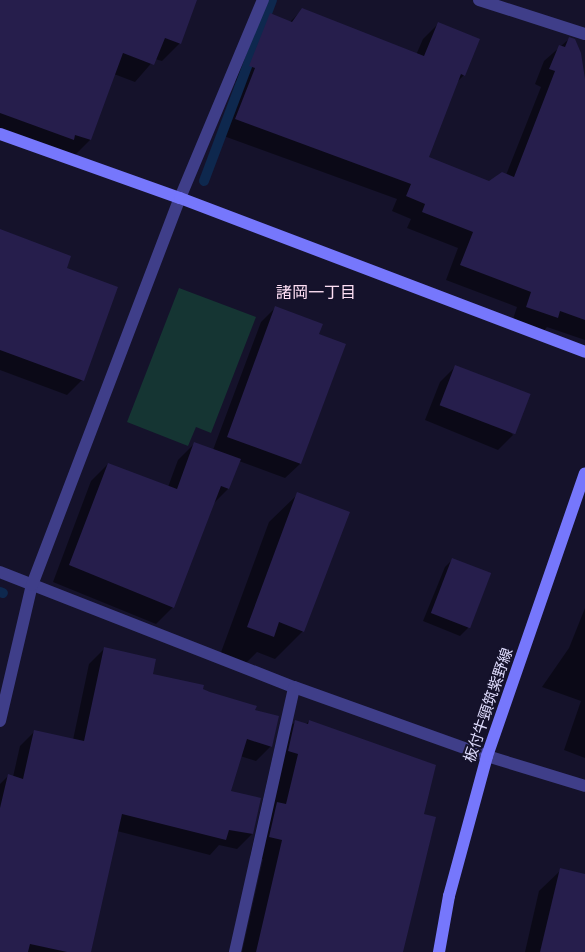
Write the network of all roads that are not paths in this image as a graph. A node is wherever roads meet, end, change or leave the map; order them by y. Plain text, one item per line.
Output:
1 (263, 0) edge
2 (479, 0) edge
3 (585, 34) edge
4 (0, 134) edge
5 (180, 198) junction
6 (585, 352) edge
7 (585, 472) edge
8 (0, 572) edge
9 (32, 585) junction
10 (294, 687) junction
11 (0, 720) edge
12 (487, 756) junction
13 (585, 786) edge
14 (235, 952) edge
15 (439, 952) edge

1 - 5 street
2 - 3 street
4 - 5 street
5 - 6 street
5 - 9 street
7 - 12 street, 板付牛頸筑紫野線
8 - 9 street
9 - 10 street
9 - 11 street
10 - 12 street
10 - 14 street
12 - 13 street
12 - 15 street, 板付牛頸筑紫野線

